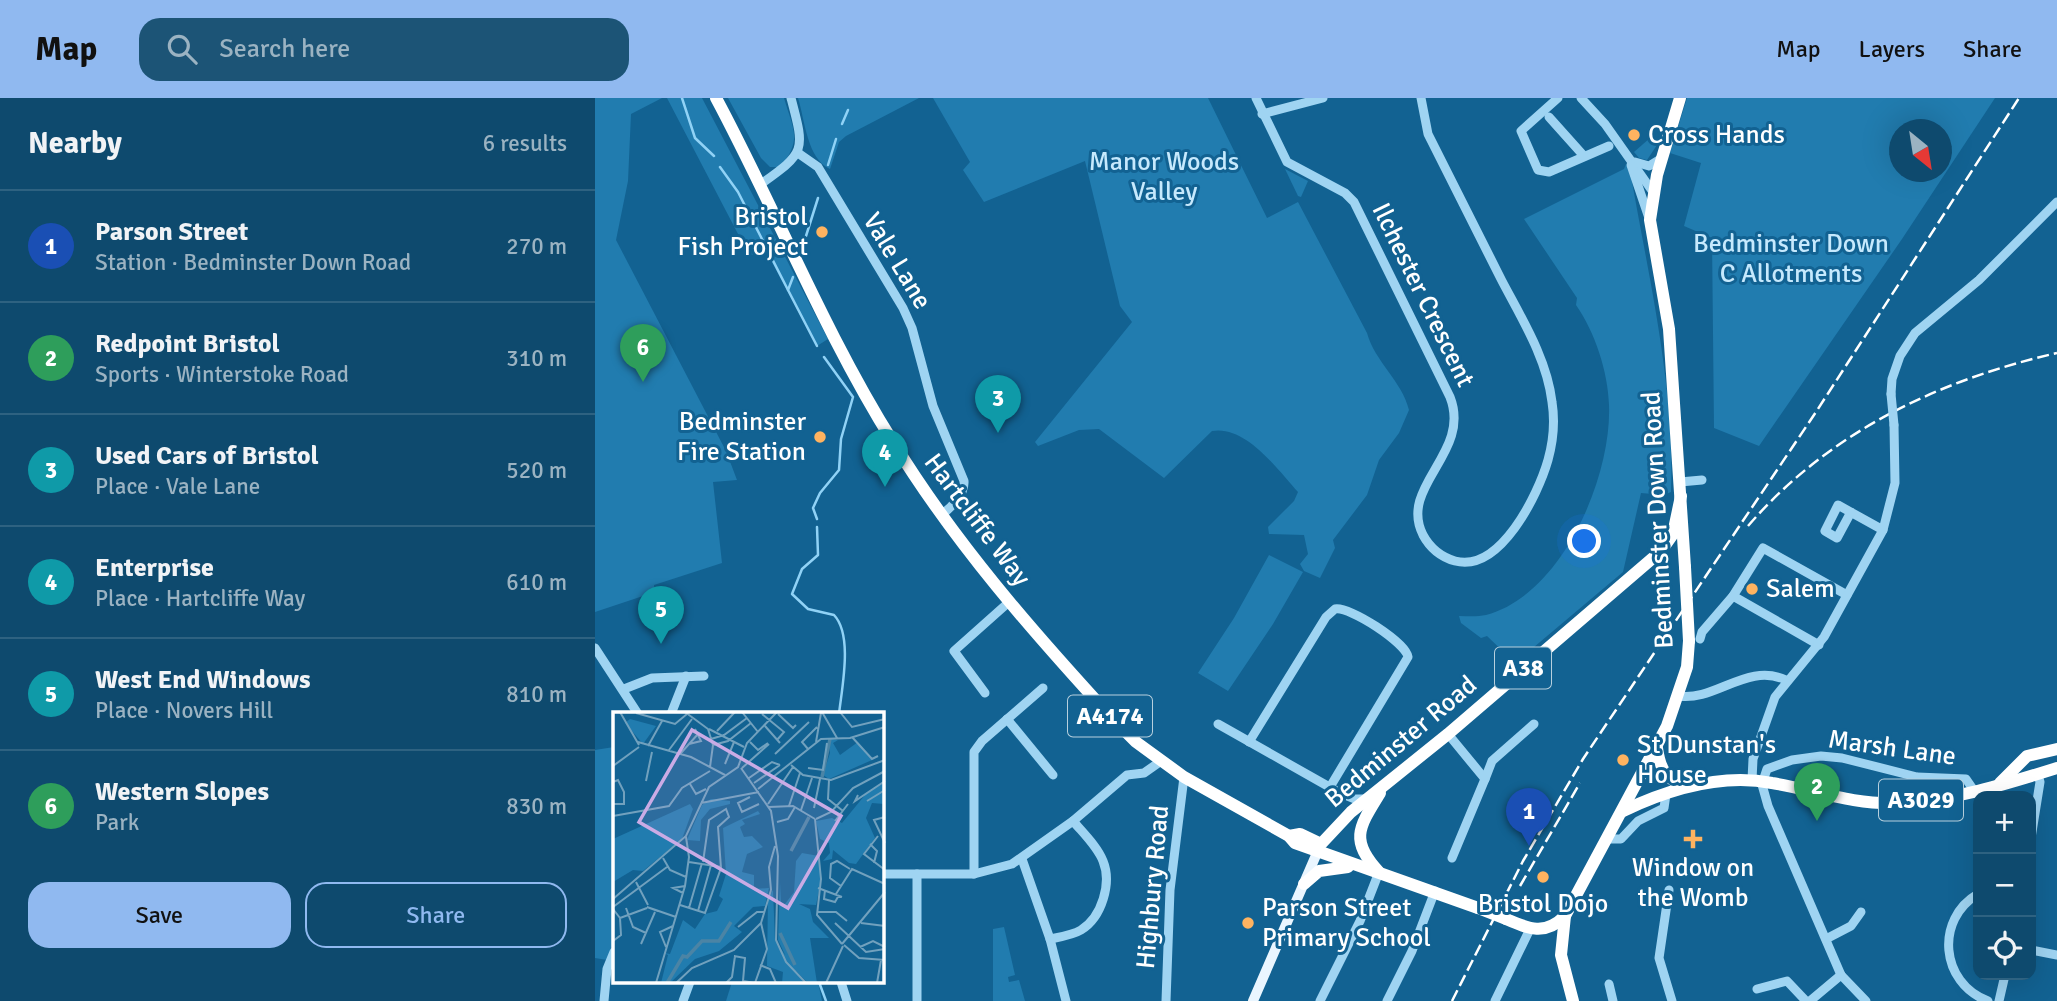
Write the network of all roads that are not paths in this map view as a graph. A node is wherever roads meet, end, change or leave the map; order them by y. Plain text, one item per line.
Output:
1 (716, 98) edge
2 (791, 98) edge
3 (1256, 98) edge
4 (1323, 98) edge
5 (1420, 98) edge
6 (1558, 98) edge
7 (1581, 98) edge
8 (1680, 98) edge
9 (1262, 114) junction
10 (1549, 117) dead end
11 (1609, 146) dead end
12 (798, 153) junction
13 (1583, 155) junction
14 (1628, 157) junction
15 (1662, 158) junction
16 (761, 184) junction
17 (1653, 192) junction
18 (2057, 202) edge
19 (1650, 220) junction
20 (1702, 480) dead end
21 (1680, 482) junction
22 (1681, 496) junction
23 (1851, 512) dead end
24 (941, 515) junction
25 (1882, 530) junction
26 (1661, 551) junction
27 (1685, 567) junction
28 (1847, 594) junction
29 (1733, 596) junction
30 (1009, 602) junction
31 (1695, 640) junction
32 (1819, 645) junction
33 (595, 648) edge
34 (686, 676) junction
35 (704, 676) dead end
36 (1786, 680) junction
37 (1043, 688) dead end
38 (624, 689) junction
39 (985, 693) dead end
40 (1678, 696) junction
41 (637, 712) edge
42 (672, 712) edge
43 (1007, 719) junction
44 (1218, 724) dead end
45 (1534, 724) dead end
46 (1448, 734) junction
47 (1249, 742) junction
48 (1657, 748) junction
49 (2057, 749) edge
50 (1149, 751) junction
51 (2037, 755) junction
52 (1161, 761) junction
53 (2057, 768) edge
54 (1148, 771) junction
55 (2032, 772) junction
56 (1053, 775) dead end
57 (1184, 777) junction
58 (1485, 779) junction
59 (1759, 781) junction
60 (1385, 784) junction
61 (1693, 786) junction
62 (1330, 787) junction
63 (1974, 791) edge
64 (1978, 791) edge
65 (1973, 792) edge
66 (1340, 793) junction
67 (1666, 794) junction
68 (1367, 799) junction
69 (2036, 807) edge
70 (1623, 811) junction
71 (1351, 812) junction
72 (1073, 821) junction
73 (1360, 829) junction
74 (1607, 839) junction
75 (1319, 848) junction
76 (1453, 858) dead end
77 (1022, 859) junction
78 (1359, 867) junction
79 (1379, 872) junction
80 (884, 874) edge
81 (916, 874) junction
82 (974, 874) junction
83 (1304, 884) junction
84 (1669, 890) dead end
85 (1435, 891) junction
86 (1973, 899) edge
87 (1861, 912) dead end
88 (1565, 916) junction
89 (1532, 932) junction
90 (1050, 939) junction
91 (1826, 939) junction
92 (2036, 951) edge
93 (613, 954) edge
94 (1561, 955) junction
95 (2057, 955) edge
96 (1842, 975) junction
97 (2004, 980) edge
98 (689, 984) edge
99 (842, 984) edge
100 (1609, 984) dead end
101 (1757, 989) dead end
102 (604, 1001) edge
103 (683, 1001) edge
104 (847, 1001) edge
105 (917, 1001) edge
106 (1066, 1001) edge
107 (1165, 1001) edge
108 (1253, 1001) edge
109 (1320, 1001) edge
110 (1387, 1001) edge
111 (1495, 1001) edge
112 (1573, 1001) edge
113 (1613, 1001) edge
114 (1672, 1001) edge
115 (1808, 1001) edge
116 (1866, 1001) edge
117 (1987, 1001) edge
118 (1999, 1001) edge

1 - 16 highway, Hartcliffe Way
2 - 12 street
3 - 9 street
4 - 9 street
5 - 9 street, Ilchester Crescent
6 - 13 street
7 - 14 street
8 - 15 highway, A38
10 - 13 street
11 - 13 street
12 - 16 street
12 - 24 street, Vale Lane
14 - 15 street
14 - 17 street
14 - 19 street
15 - 17 highway, A38
16 - 24 highway, Hartcliffe Way
17 - 19 highway, A38
18 - 25 street, bridge
19 - 21 highway, Bedminster Down Road / A38
20 - 21 street
21 - 22 highway, Bedminster Down Road / A38
22 - 26 highway, Bedminster Road / A38
22 - 27 highway, Bedminster Down Road / A38
23 - 25 street
24 - 30 highway, Hartcliffe Way
25 - 28 street
26 - 27 highway
26 - 46 highway, Bedminster Road / A38
27 - 31 highway, Bedminster Down Road / A38, bridge
28 - 29 street
28 - 32 street
29 - 31 street
29 - 32 street
30 - 39 street
30 - 50 highway, Hartcliffe Way / A4174
31 - 40 highway, Bedminster Down Road / A38
32 - 36 street
33 - 38 street
34 - 35 street
34 - 38 street
34 - 42 street
36 - 40 street
36 - 59 street
37 - 43 street
38 - 41 street
40 - 48 highway, Bedminster Down Road / A38
43 - 56 street
43 - 82 street
44 - 47 street
45 - 58 street
46 - 58 street
46 - 60 highway, Bedminster Road / A38
47 - 62 street
47 - 62 street
48 - 61 highway
48 - 70 highway, Bedminster Down Road / A38
49 - 51 highway, A3029
50 - 52 highway, A4174
50 - 54 street
51 - 55 highway
51 - 55 highway, A3029
52 - 54 street
52 - 57 highway, A4174
53 - 55 highway, A3029
54 - 72 street
55 - 64 highway, A3029
55 - 69 street
57 - 75 highway, A4174
57 - 107 street, Highbury Road
58 - 76 street
59 - 61 highway, A3029
59 - 63 street, Marsh Lane
59 - 65 highway, A3029
59 - 91 street
60 - 68 highway, Bedminster Road
60 - 73 highway, A38
61 - 67 highway, A3029
62 - 66 street
66 - 68 street
66 - 71 street
67 - 70 highway, A3029
67 - 74 street
68 - 71 highway, Bedminster Road
70 - 74 highway, Bedminster Down Road / A38
71 - 73 highway
71 - 75 highway, Bedminster Road
72 - 77 street
72 - 90 street
73 - 79 highway
74 - 88 highway, Bedminster Down Road / A38
75 - 78 highway
75 - 83 main road, Bedminster Road
77 - 82 street
77 - 90 street
78 - 79 highway
78 - 83 highway
79 - 85 highway, A38
79 - 109 street
80 - 81 street
81 - 82 street
81 - 105 street
83 - 108 main road, Bedminster Road
84 - 114 street
85 - 89 highway, A38, bridge
85 - 110 street
86 - 117 street
87 - 91 street
88 - 89 highway
88 - 94 highway, A38
89 - 94 highway, A38
89 - 111 street
90 - 106 street
91 - 96 street
92 - 95 street
93 - 102 street
94 - 112 highway, A38
96 - 115 street
96 - 116 street
97 - 118 street
98 - 103 street
99 - 104 street
100 - 113 street
101 - 115 street

